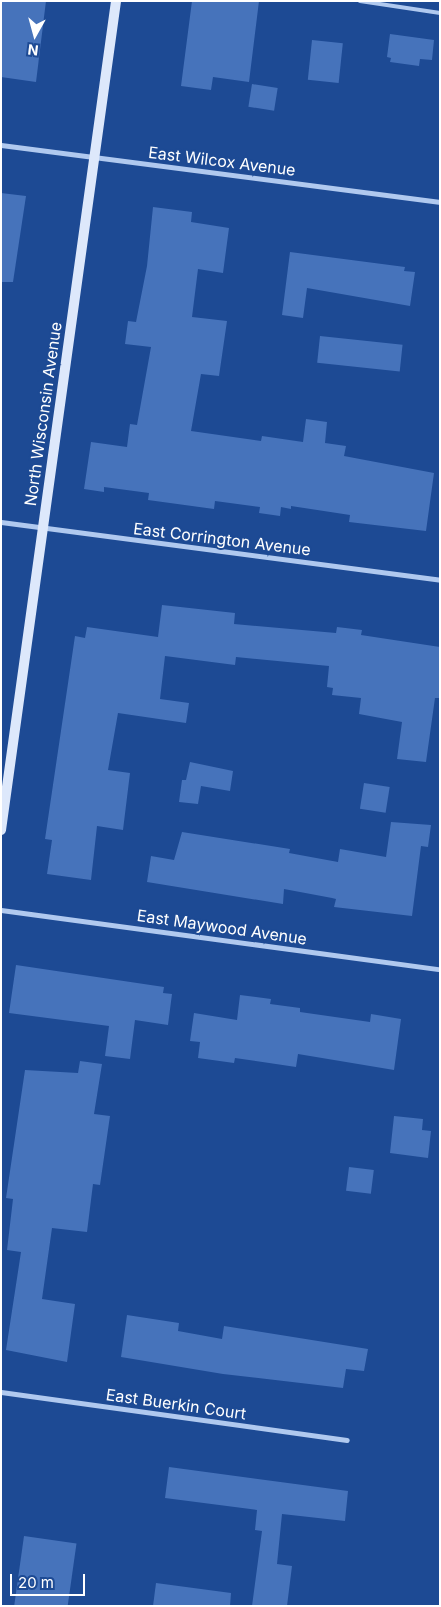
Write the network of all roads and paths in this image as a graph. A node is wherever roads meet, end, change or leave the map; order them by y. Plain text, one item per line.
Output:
1 (116, 1) edge
2 (360, 1) edge
3 (440, 13) edge
4 (1, 145) edge
5 (94, 158) junction
6 (440, 202) edge
7 (1, 522) edge
8 (43, 528) junction
9 (440, 580) edge
10 (1, 830) edge
11 (1, 910) edge
12 (440, 969) edge
13 (1, 1392) edge
14 (347, 1440) dead end

1 - 5 street, North Wisconsin Avenue
2 - 3 lane
4 - 5 street, East Wilcox Avenue
5 - 6 street, East Wilcox Avenue
5 - 8 street, North Wisconsin Avenue
7 - 8 street, East Corrington Avenue
8 - 9 street, East Corrington Avenue
8 - 10 street, North Wisconsin Avenue
11 - 12 street, East Maywood Avenue
13 - 14 street, East Buerkin Court

